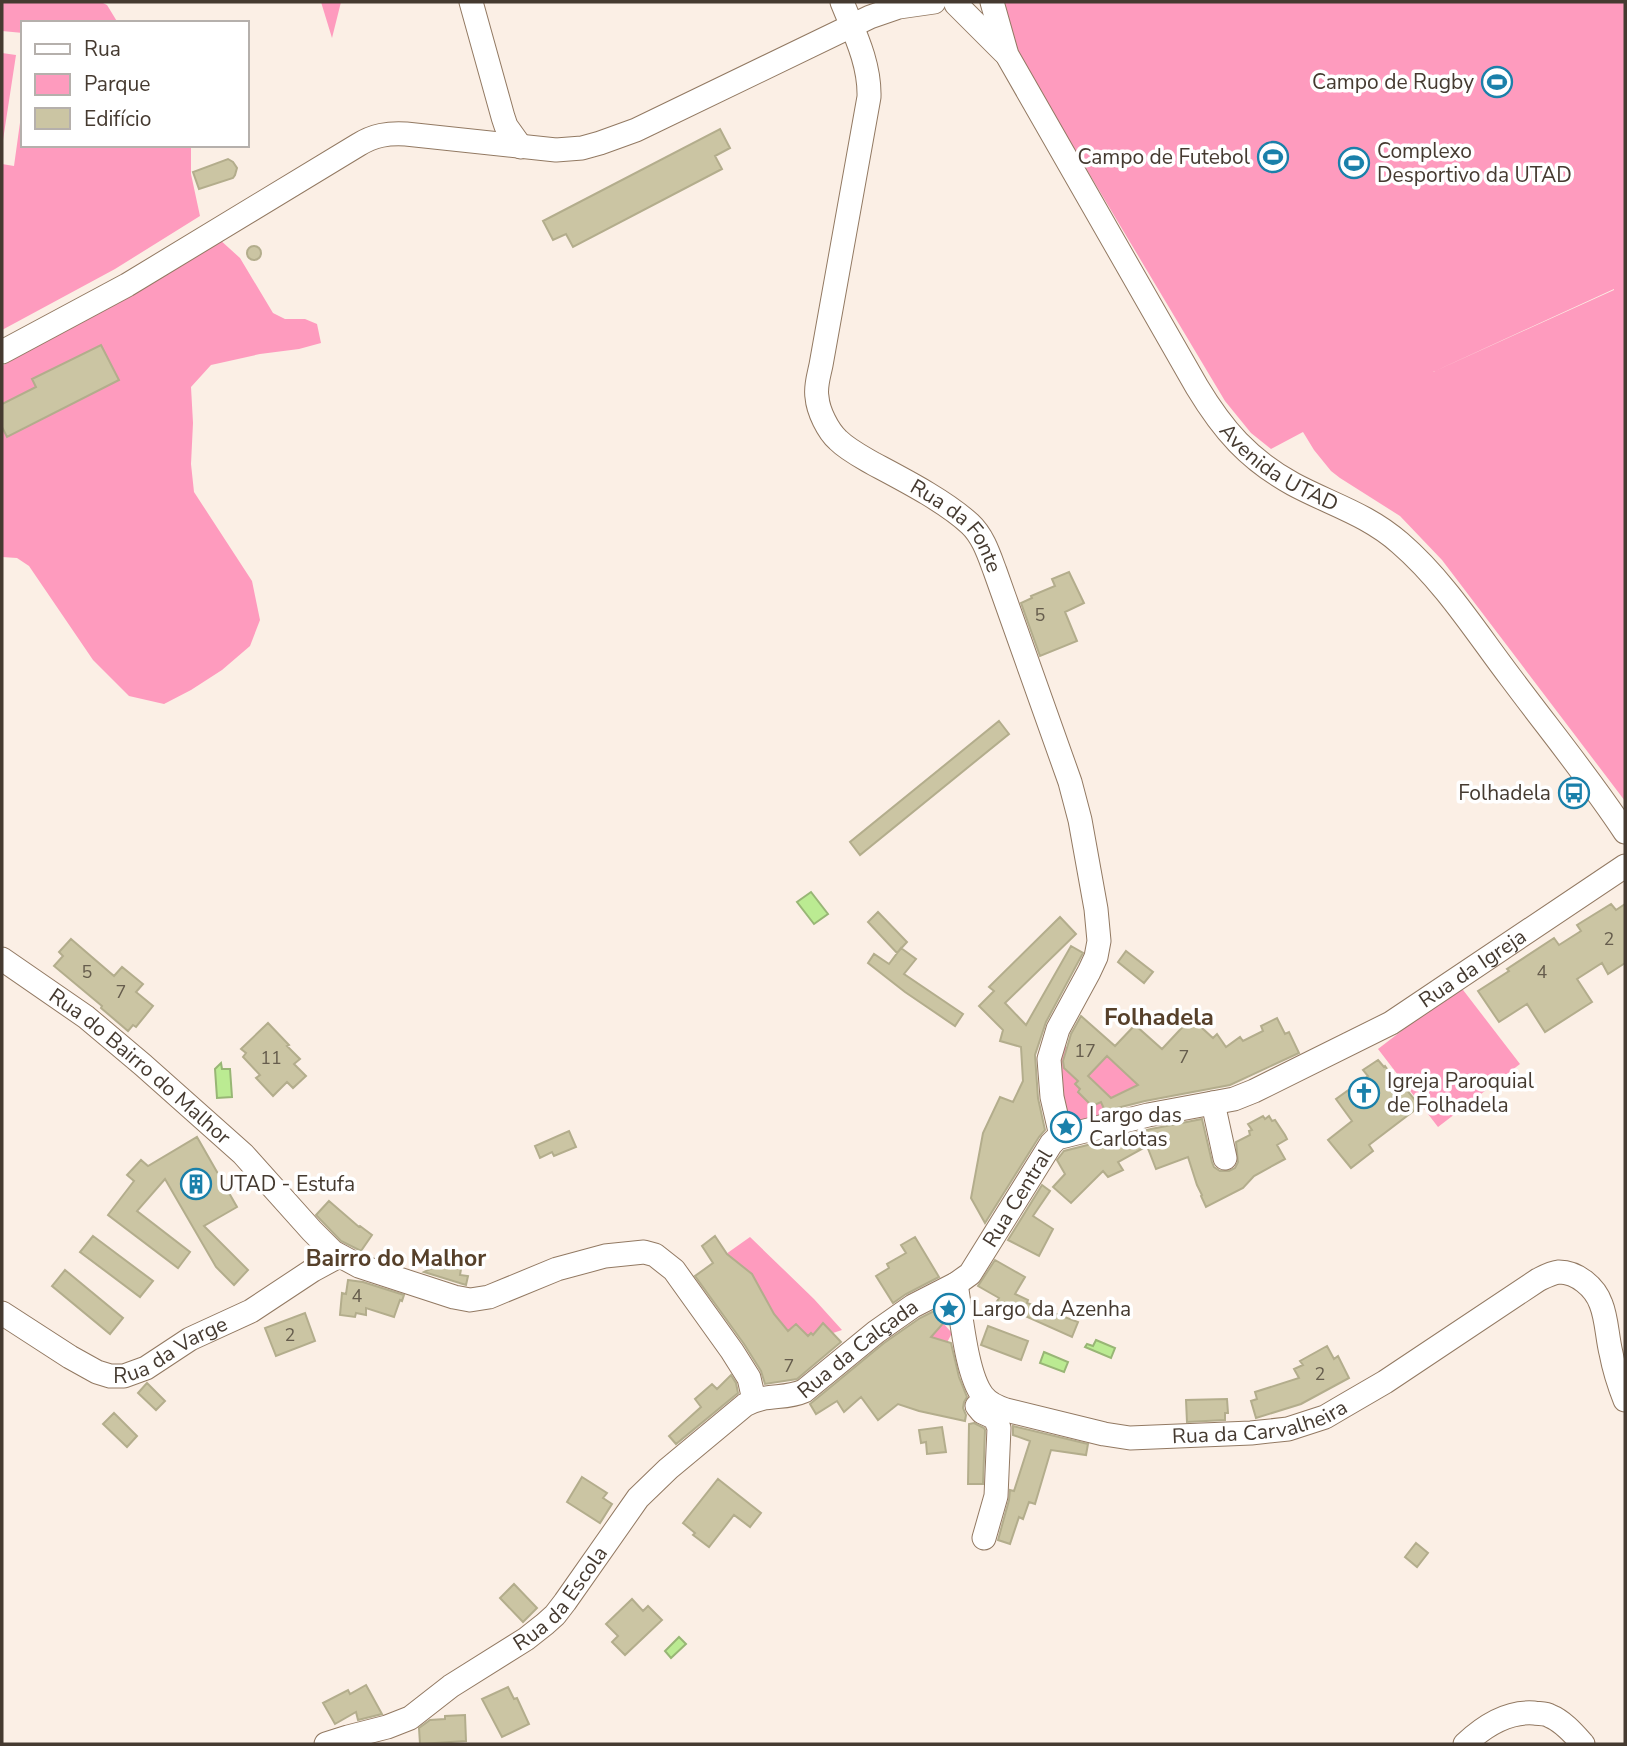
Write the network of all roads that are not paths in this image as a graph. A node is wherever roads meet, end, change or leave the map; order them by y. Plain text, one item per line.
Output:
1 (471, 2) edge
2 (842, 2) edge
3 (951, 2) edge
4 (992, 2) edge
5 (869, 15) edge
6 (1007, 55) junction
7 (521, 147) junction
8 (2, 352) edge
9 (1623, 828) edge
10 (1624, 866) edge
11 (2, 959) edge
12 (1213, 1103) junction
13 (1062, 1136) junction
14 (1225, 1157) dead end
15 (339, 1256) junction
16 (956, 1284) junction
17 (2, 1313) edge
18 (974, 1382) junction
19 (754, 1400) junction
20 (1625, 1400) edge
21 (984, 1538) dead end
22 (326, 1744) edge
23 (1465, 1744) edge
24 (1583, 1744) edge

1 - 7 street
2 - 5 street, Rua da Fonte
3 - 5 street
3 - 6 street, Avenida UTAD
4 - 6 street, Avenida UTAD
5 - 7 street
5 - 13 street, Rua da Fonte
6 - 9 street, Avenida UTAD
7 - 8 street
10 - 12 street, Rua da Igreja
11 - 15 street, Rua do Bairro do Malhor
12 - 13 street, Rua Central
12 - 14 street
13 - 16 street, Rua Central
15 - 17 street, Rua da Varge
15 - 19 street, Rua do Bairro do Malhor
16 - 18 street
16 - 19 street, Rua da Calçada
18 - 20 street, Rua da Carvalheira
18 - 21 street
19 - 22 street, Rua da Escola
23 - 24 street

